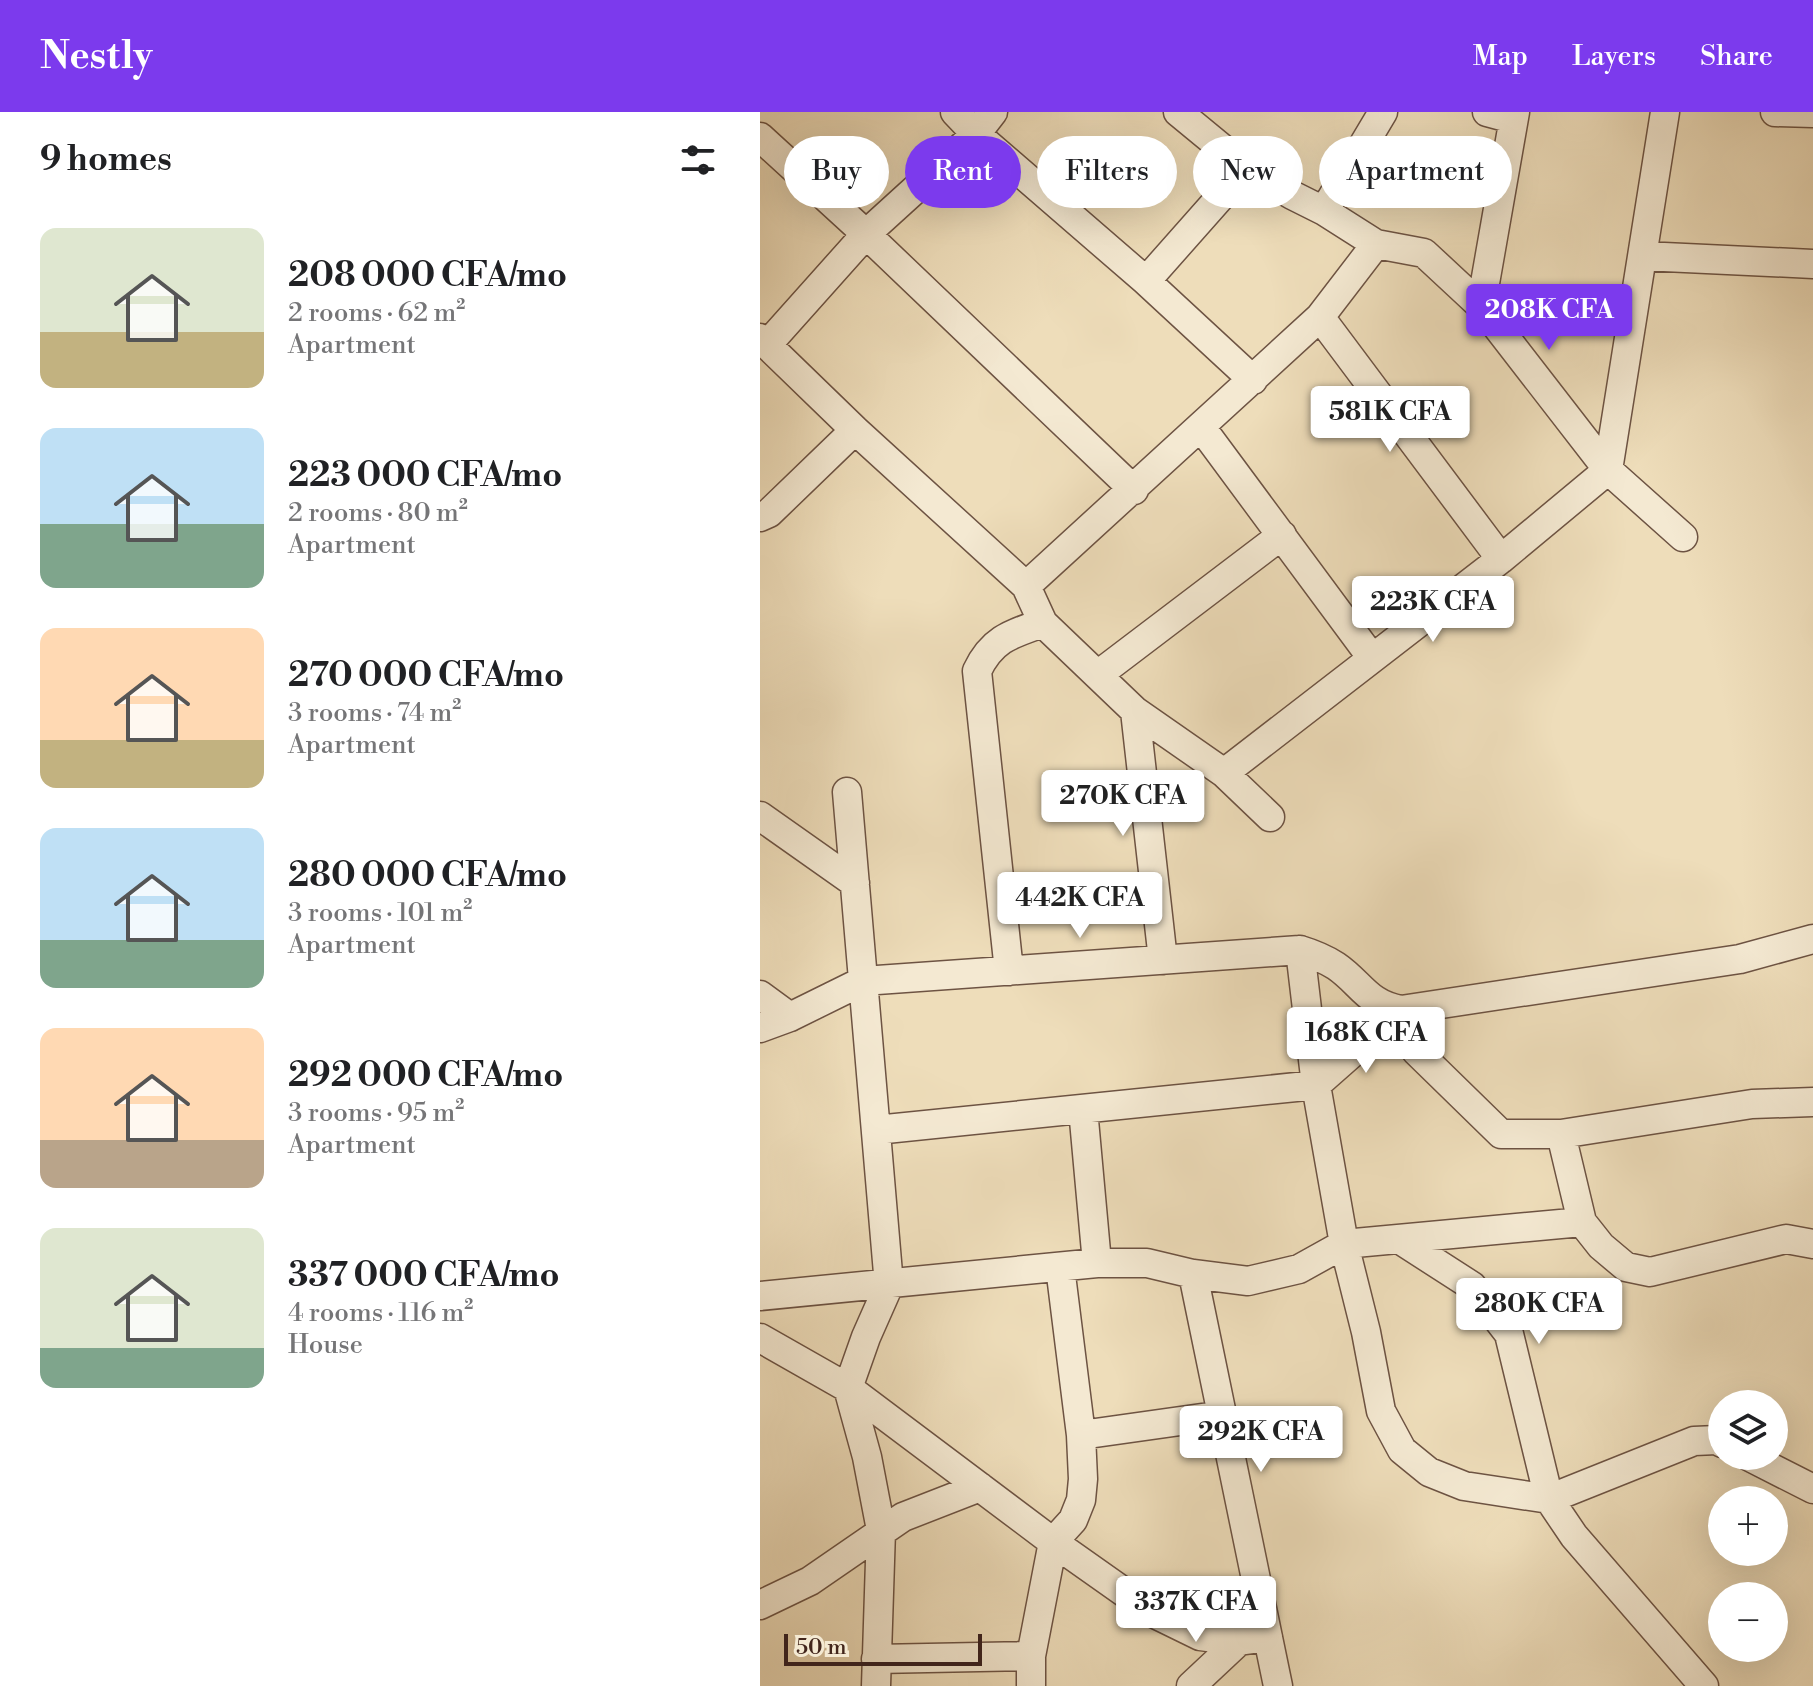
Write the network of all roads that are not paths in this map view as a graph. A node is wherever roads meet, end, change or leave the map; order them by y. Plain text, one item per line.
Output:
1 (955, 112) edge
2 (1178, 112) edge
3 (1383, 112) edge
4 (1665, 112) edge
5 (1775, 112) edge
6 (1813, 113) edge
7 (1505, 114) edge
8 (985, 123) edge
9 (1207, 136) edge
10 (760, 137) edge
11 (1303, 199) edge
12 (1211, 208) edge
13 (1324, 211) junction
14 (866, 234) junction
15 (1376, 244) junction
16 (1643, 256) junction
17 (1813, 264) edge
18 (1146, 281) junction
19 (1481, 306) junction
20 (1320, 317) junction
21 (764, 341) edge
22 (1253, 380) junction
23 (1201, 427) junction
24 (855, 430) junction
25 (1608, 470) junction
26 (1134, 490) junction
27 (760, 517) edge
28 (1282, 535) junction
29 (1683, 537) dead end
30 (1501, 559) junction
31 (1026, 586) junction
32 (1043, 623) junction
33 (1372, 658) junction
34 (1099, 674) junction
35 (1135, 711) junction
36 (1224, 773) junction
37 (847, 792) dead end
38 (760, 816) edge
39 (1270, 817) dead end
40 (855, 883) junction
41 (1813, 939) edge
42 (1300, 950) junction
43 (1163, 960) junction
44 (1009, 971) junction
45 (863, 981) junction
46 (760, 995) edge
47 (1401, 1010) junction
48 (790, 1017) junction
49 (760, 1028) edge
50 (1316, 1085) junction
51 (1813, 1102) edge
52 (1083, 1109) junction
53 (876, 1130) junction
54 (1561, 1134) junction
55 (1582, 1222) junction
56 (1399, 1239) junction
57 (1344, 1244) junction
58 (1813, 1244) edge
59 (1097, 1263) junction
60 (1060, 1267) junction
61 (1193, 1274) junction
62 (889, 1285) junction
63 (760, 1296) edge
64 (760, 1338) edge
65 (848, 1388) junction
66 (1223, 1415) junction
67 (1081, 1435) junction
68 (1708, 1440) edge
69 (1776, 1470) edge
70 (980, 1487) junction
71 (1813, 1489) edge
72 (1549, 1499) junction
73 (881, 1530) junction
74 (1053, 1542) junction
75 (760, 1605) edge
76 (1268, 1637) junction
77 (1239, 1641) junction
78 (1031, 1656) junction
79 (876, 1672) edge
80 (1031, 1686) edge
81 (1191, 1686) edge
82 (1278, 1686) edge
83 (1704, 1686) edge

1 - 8 street
2 - 9 street
3 - 13 street
4 - 16 street
5 - 6 street
7 - 19 street
8 - 14 street
8 - 18 street
10 - 14 street
11 - 13 street
12 - 18 street
13 - 15 street
14 - 21 street
14 - 26 street
15 - 19 street
15 - 20 street
16 - 17 street
16 - 25 street
18 - 22 street
19 - 25 street
20 - 22 street
20 - 30 street
21 - 24 street
22 - 23 street
23 - 26 street
23 - 28 street
24 - 27 street
24 - 31 street
25 - 29 street
25 - 30 street
26 - 31 street
28 - 33 street
28 - 34 street
30 - 33 street
31 - 32 street
32 - 34 street
32 - 44 street
33 - 36 street
34 - 35 street
35 - 36 street
35 - 43 street
36 - 39 street
37 - 40 street
38 - 40 street
40 - 45 street
41 - 47 street
42 - 43 street
42 - 47 street
42 - 50 street
43 - 44 street
44 - 45 street
45 - 48 street
45 - 53 street
46 - 48 street
47 - 50 street
47 - 54 street
48 - 49 street
50 - 52 street
50 - 57 street
51 - 54 street
52 - 53 street
52 - 59 street
53 - 62 street
54 - 55 street
55 - 56 street
55 - 58 street
56 - 57 street
56 - 72 street
57 - 61 street
57 - 72 street
59 - 60 street
59 - 61 street
60 - 62 street
60 - 67 street
61 - 66 street
62 - 63 street
62 - 65 street
64 - 65 street
65 - 70 street
65 - 73 street
66 - 67 street
66 - 76 street
67 - 74 street
68 - 72 street
69 - 71 street
70 - 73 street
70 - 74 street
72 - 83 street
73 - 75 street
73 - 79 street
74 - 77 street
74 - 78 street
76 - 77 street
76 - 82 street
77 - 81 street
78 - 79 street
78 - 80 street

